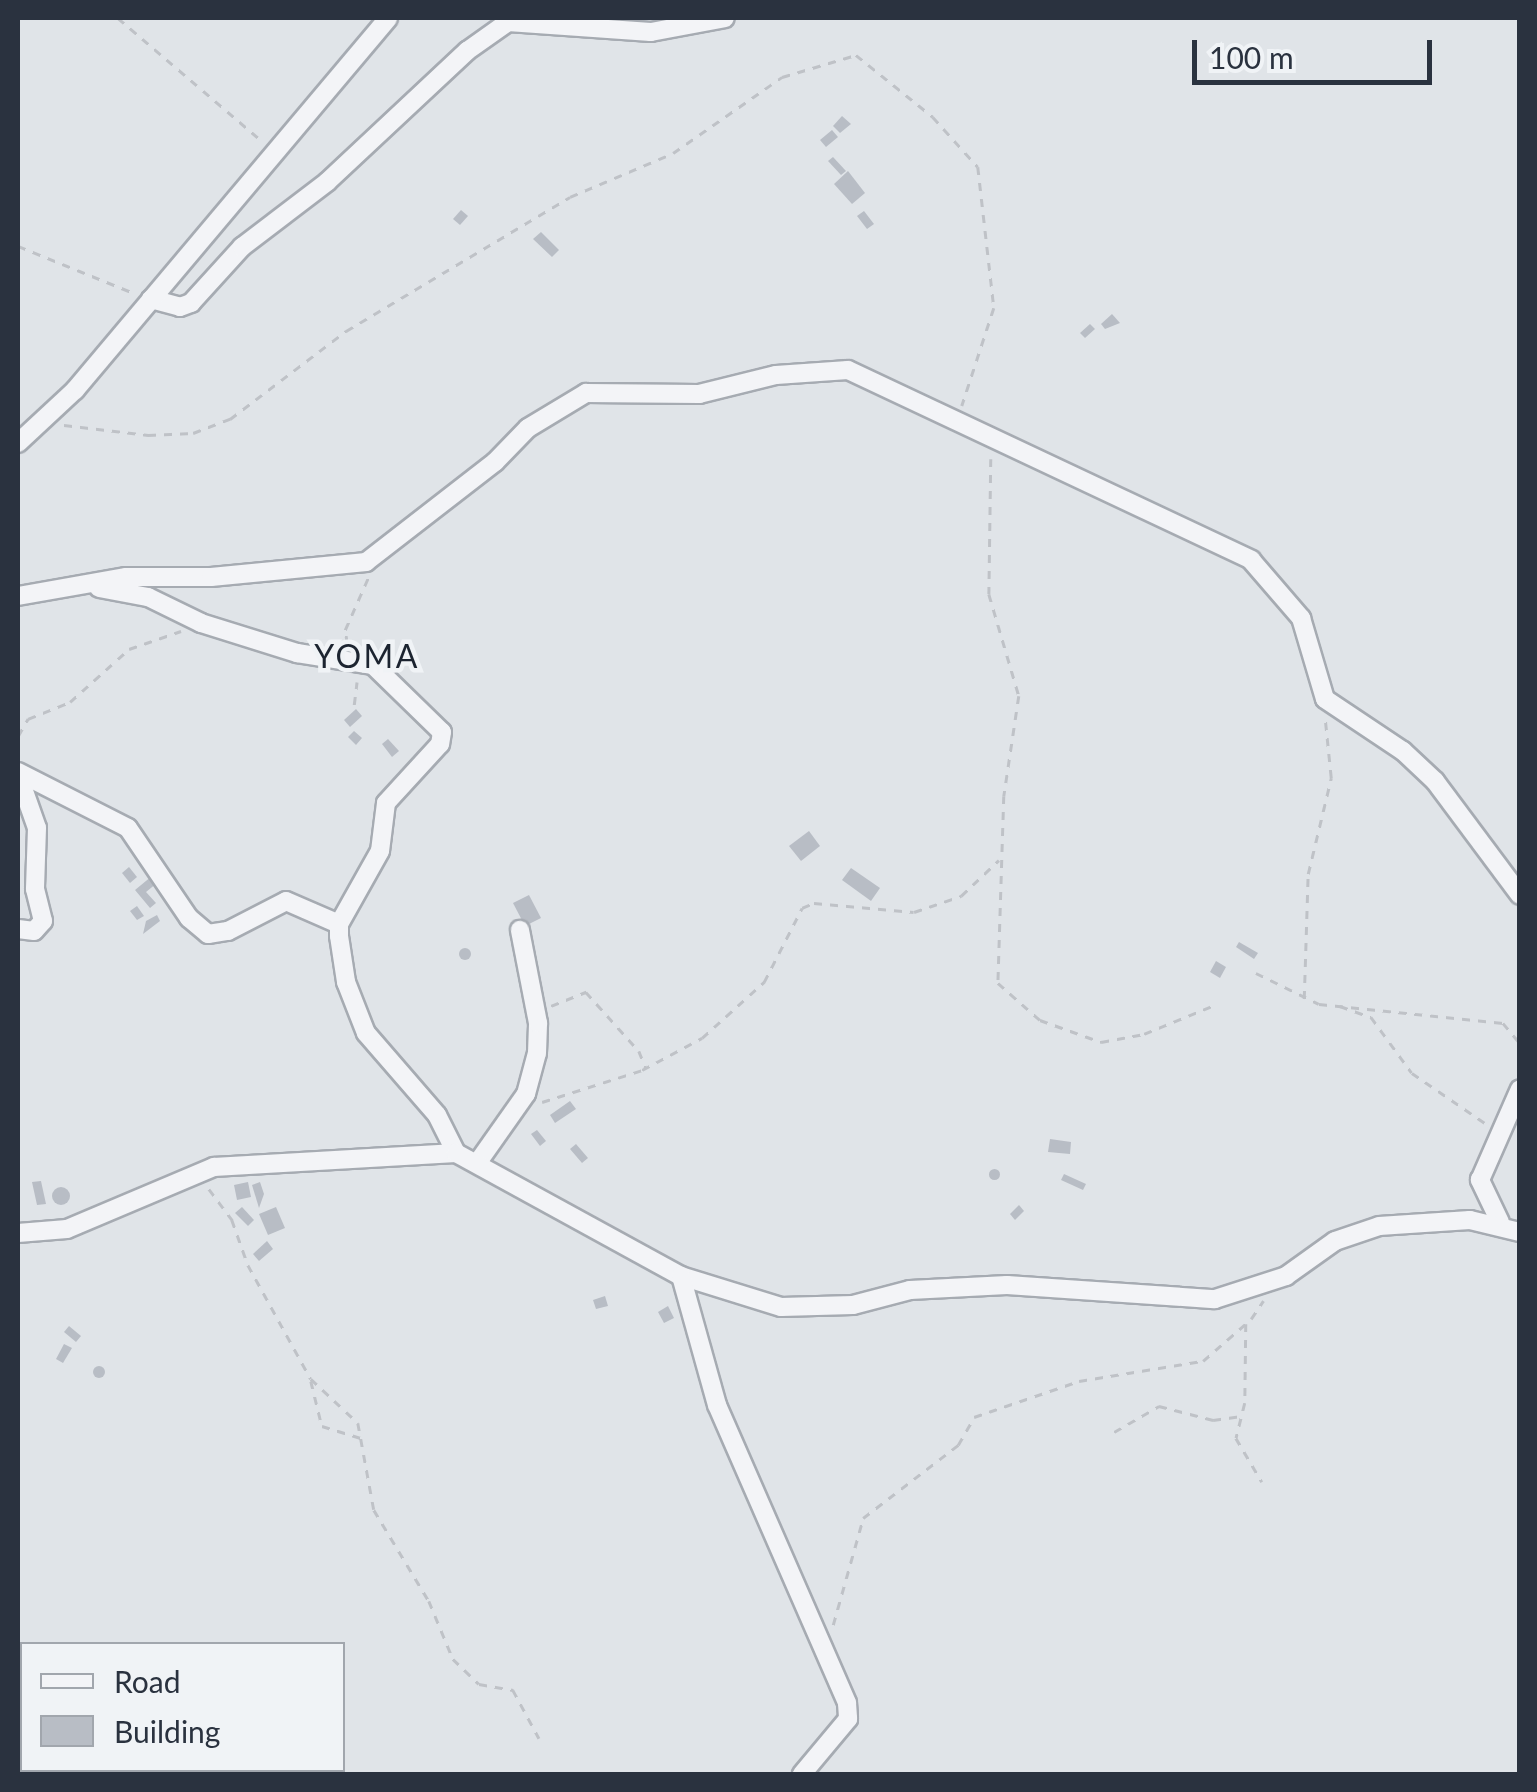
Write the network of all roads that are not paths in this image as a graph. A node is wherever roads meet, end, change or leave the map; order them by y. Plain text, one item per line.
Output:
1 (388, 18) edge
2 (725, 18) edge
3 (151, 299) junction
4 (18, 443) edge
5 (74, 586) junction
6 (18, 596) edge
7 (18, 773) edge
8 (1520, 895) edge
9 (339, 924) junction
10 (18, 928) edge
11 (520, 930) dead end
12 (1520, 1089) edge
13 (456, 1153) junction
14 (478, 1162) junction
15 (1500, 1222) junction
16 (1520, 1232) edge
17 (18, 1233) edge
18 (680, 1276) junction
19 (802, 1774) edge

1 - 3 street
2 - 3 street
3 - 4 street
5 - 6 street
5 - 8 street
5 - 9 street
7 - 9 street
7 - 10 street
9 - 13 street
11 - 14 street
12 - 15 street
13 - 14 street
13 - 17 street
14 - 18 street
15 - 16 street
15 - 18 street
18 - 19 street

